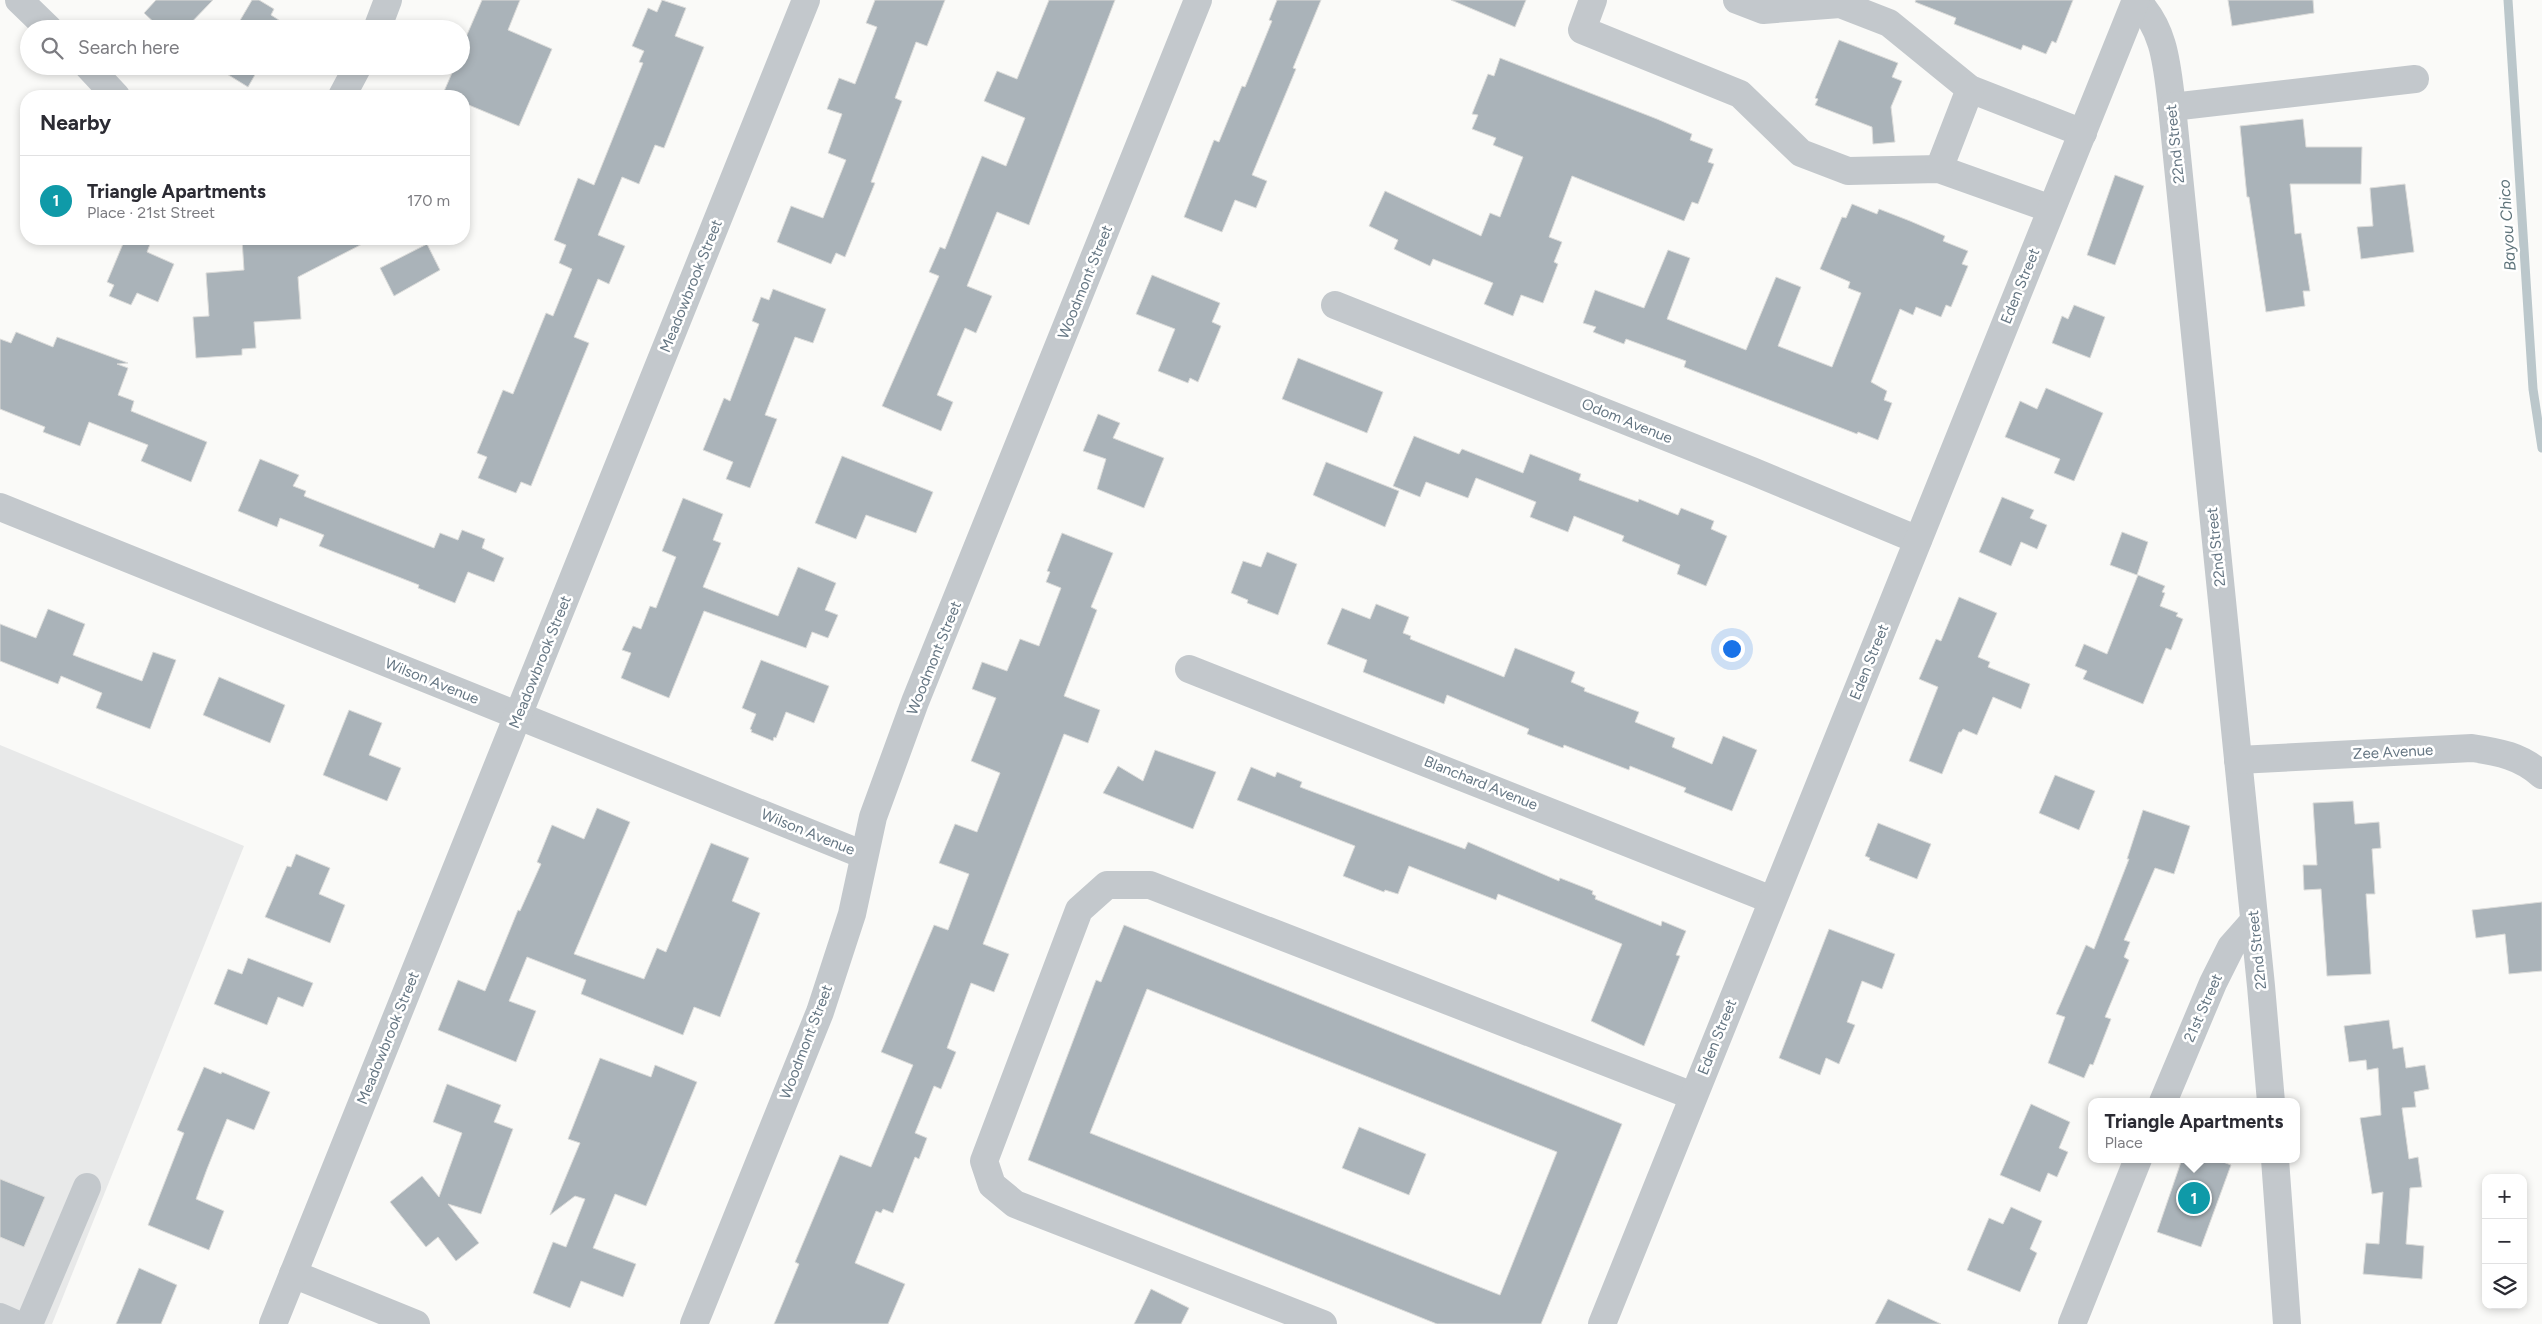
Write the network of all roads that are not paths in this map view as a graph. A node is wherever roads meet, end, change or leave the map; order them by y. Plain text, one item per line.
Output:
1 (20, 0) edge
2 (388, 0) edge
3 (806, 0) edge
4 (1198, 0) edge
5 (1594, 0) edge
6 (1737, 0) edge
7 (2136, 0) edge
8 (40, 20) edge
9 (380, 20) edge
10 (96, 75) edge
11 (353, 75) edge
12 (2415, 79) dead end
13 (1970, 89) junction
14 (110, 90) edge
15 (345, 90) edge
16 (2172, 107) junction
17 (2083, 133) junction
18 (1939, 169) junction
19 (2051, 210) junction
20 (1334, 305) dead end
21 (0, 507) edge
22 (1918, 540) junction
23 (1189, 669) dead end
24 (518, 716) junction
25 (2238, 760) junction
26 (2542, 775) edge
27 (864, 855) junction
28 (1772, 900) junction
29 (2254, 921) junction
30 (1693, 1096) junction
31 (2165, 1098) edge
32 (2271, 1098) edge
33 (2136, 1163) edge
34 (2276, 1163) edge
35 (88, 1186) dead end
36 (293, 1274) junction
37 (0, 1317) edge
38 (16, 1324) edge
39 (28, 1324) edge
40 (273, 1324) edge
41 (416, 1324) edge
42 (694, 1324) edge
43 (1323, 1324) edge
44 (1602, 1324) edge
45 (2072, 1324) edge
46 (2287, 1324) edge

1 - 8 street
2 - 9 street
3 - 24 street, Meadowbrook Street
4 - 27 street, Woodmont Street
5 - 18 street
6 - 13 street
7 - 16 street, 22nd Street
7 - 17 street, Eden Street
10 - 14 street
11 - 15 street
12 - 16 street
13 - 17 street
13 - 18 street
16 - 25 street, 22nd Street
17 - 19 street, Eden Street
18 - 19 street
19 - 22 street, Eden Street
20 - 22 street, Odom Avenue
21 - 24 street, Wilson Avenue
22 - 28 street, Eden Street
23 - 28 street, Blanchard Avenue
24 - 27 street, Wilson Avenue
24 - 36 street, Meadowbrook Street
25 - 26 street, Zee Avenue
25 - 29 street, 22nd Street
27 - 42 street, Woodmont Street
28 - 30 street, Eden Street
29 - 31 street, 21st Street
29 - 32 street, 22nd Street
30 - 43 street
30 - 44 street, Eden Street
33 - 45 street
34 - 46 street
35 - 39 street
36 - 40 street, Meadowbrook Street
36 - 41 street
37 - 38 street

